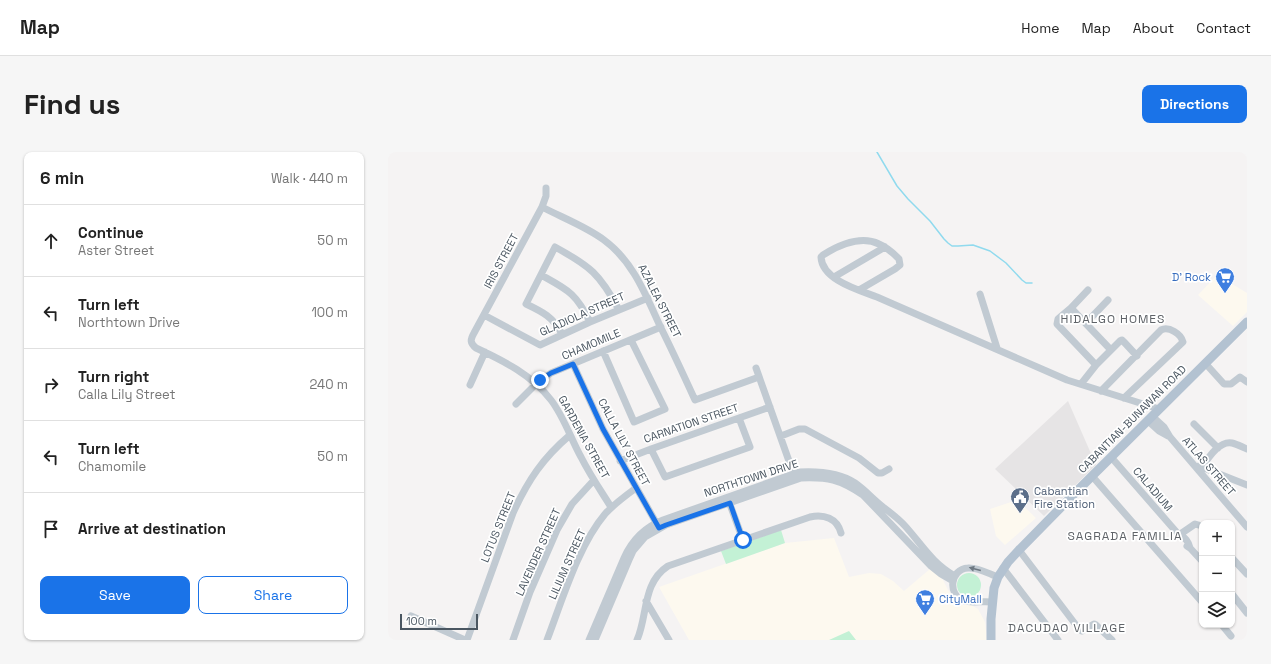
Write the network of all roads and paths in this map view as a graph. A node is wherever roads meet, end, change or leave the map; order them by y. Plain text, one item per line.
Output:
1 (546, 188) dead end
2 (542, 207) junction
3 (884, 247) junction
4 (541, 275) junction
5 (834, 277) junction
6 (859, 290) junction
7 (1088, 290) dead end
8 (980, 294) dead end
9 (648, 298) junction
10 (1108, 300) dead end
11 (1072, 308) junction
12 (619, 310) junction
13 (484, 315) junction
14 (590, 322) junction
15 (1247, 322) edge
16 (1086, 323) junction
17 (661, 327) junction
18 (562, 334) junction
19 (631, 340) junction
20 (472, 344) joint
21 (997, 348) junction
22 (1111, 350) junction
23 (603, 351) junction
24 (485, 352) junction
25 (1136, 356) junction
26 (1205, 363) junction
27 (573, 364) junction
28 (1096, 365) junction
29 (756, 368) dead end
30 (759, 376) junction
31 (1246, 378) edge
32 (536, 384) junction
33 (1081, 384) junction
34 (470, 385) dead end
35 (1101, 391) junction
36 (1124, 398) junction
37 (516, 404) dead end
38 (770, 407) junction
39 (1153, 415) junction
40 (739, 418) junction
41 (1194, 424) dead end
42 (570, 435) junction
43 (780, 436) junction
44 (651, 448) junction
45 (1218, 448) junction
46 (1247, 450) edge
47 (1111, 457) junction
48 (620, 461) junction
49 (889, 469) dead end
50 (1200, 469) junction
51 (1092, 476) junction
52 (794, 477) junction
53 (594, 480) junction
54 (1247, 485) edge
55 (636, 488) junction
56 (728, 500) junction
57 (611, 507) junction
58 (1199, 525) edge
59 (657, 526) junction
60 (1247, 527) edge
61 (841, 533) dead end
62 (1179, 535) junction
63 (743, 540) junction
64 (1019, 550) junction
65 (1199, 558) edge
66 (1235, 561) edge
67 (1003, 568) junction
68 (1247, 574) edge
69 (998, 577) junction
70 (954, 579) junction
71 (1235, 598) edge
72 (1199, 599) edge
73 (646, 601) junction
74 (992, 602) junction
75 (1247, 613) edge
76 (411, 616) dead end
77 (656, 619) junction
78 (642, 623) junction
79 (1224, 628) edge
80 (1231, 636) dead end
81 (466, 640) edge
82 (513, 640) edge
83 (547, 640) edge
84 (589, 640) edge
85 (595, 640) edge
86 (637, 640) edge
87 (669, 640) edge
88 (992, 640) edge
89 (1058, 640) edge
90 (1112, 640) edge

1 - 2 street, IRIS STREET
2 - 9 street, AZALEA STREET
2 - 13 street, IRIS STREET
3 - 5 street
3 - 5 street
3 - 6 street
4 - 12 street
4 - 14 street
4 - 18 street
5 - 6 street
6 - 21 street
7 - 11 street
8 - 21 street
9 - 12 street, GLADIOLA STREET
9 - 17 street, AZALEA STREET
10 - 16 street
11 - 16 street
11 - 28 street
12 - 14 street, GLADIOLA STREET
13 - 18 street, GLADIOLA STREET
13 - 20 street, IRIS STREET
14 - 18 street, GLADIOLA STREET
15 - 26 main road, CABANTIAN-BUNAWAN ROAD
16 - 22 street
17 - 19 street, CHAMOMILE
17 - 30 street, AZALEA STREET
19 - 23 street, CHAMOMILE
19 - 23 street
20 - 24 street, GARDENIA STREET
21 - 33 street
22 - 25 street
22 - 28 street
23 - 27 street, CHAMOMILE
24 - 32 street, GARDENIA STREET
24 - 34 street
25 - 35 street
25 - 36 street
26 - 31 street
26 - 39 main road, CABANTIAN-BUNAWAN ROAD
27 - 32 street, CHAMOMILE
27 - 48 street, CALLA LILY STREET
28 - 33 street
29 - 30 street
30 - 38 street
32 - 37 street, CHAMOMILE
32 - 42 street, GARDENIA STREET
33 - 35 street
35 - 36 street
36 - 39 street
38 - 40 street, CARNATION STREET
38 - 43 street
39 - 47 main road, CABANTIAN-BUNAWAN ROAD
39 - 50 street, ATLAS STREET
40 - 44 street, CARNATION STREET
40 - 44 street
41 - 45 street
42 - 53 street, GARDENIA STREET
42 - 81 street, LOTUS STREET
43 - 49 street
43 - 52 street
44 - 48 street, CARNATION STREET
45 - 46 street
45 - 50 street
47 - 51 main road, CABANTIAN-BUNAWAN ROAD
47 - 62 street, CALADIUM
48 - 55 street, CALLA LILY STREET
50 - 54 street
50 - 60 street, ATLAS STREET
51 - 64 main road, CABANTIAN-BUNAWAN ROAD
51 - 72 street
52 - 56 street, NORTHTOWN DRIVE
52 - 70 street, NORTHTOWN DRIVE
53 - 57 street, GARDENIA STREET
53 - 82 street, LAVENDER STREET
55 - 57 street, LILIUM STREET
55 - 59 street, CALLA LILY STREET
56 - 59 street, NORTHTOWN DRIVE
56 - 63 street
57 - 83 street, LILIUM STREET
58 - 62 street
59 - 84 street, NORTHTOWN DRIVE
59 - 85 street, NORTHTOWN DRIVE
61 - 63 street
62 - 65 street, CALADIUM
63 - 73 street
64 - 67 main road, CABANTIAN-BUNAWAN ROAD
64 - 90 street
66 - 68 street
67 - 69 main road, CABANTIAN-BUNAWAN ROAD
67 - 89 street
69 -> 70 street
69 - 74 main road, CABANTIAN-BUNAWAN ROAD
70 - 74 street
71 - 75 street
73 - 77 street
73 - 78 street
74 - 88 main road, CABANTIAN-BUNAWAN ROAD
76 - 81 street
77 - 78 street
77 - 87 street
78 - 86 street
79 - 80 street

